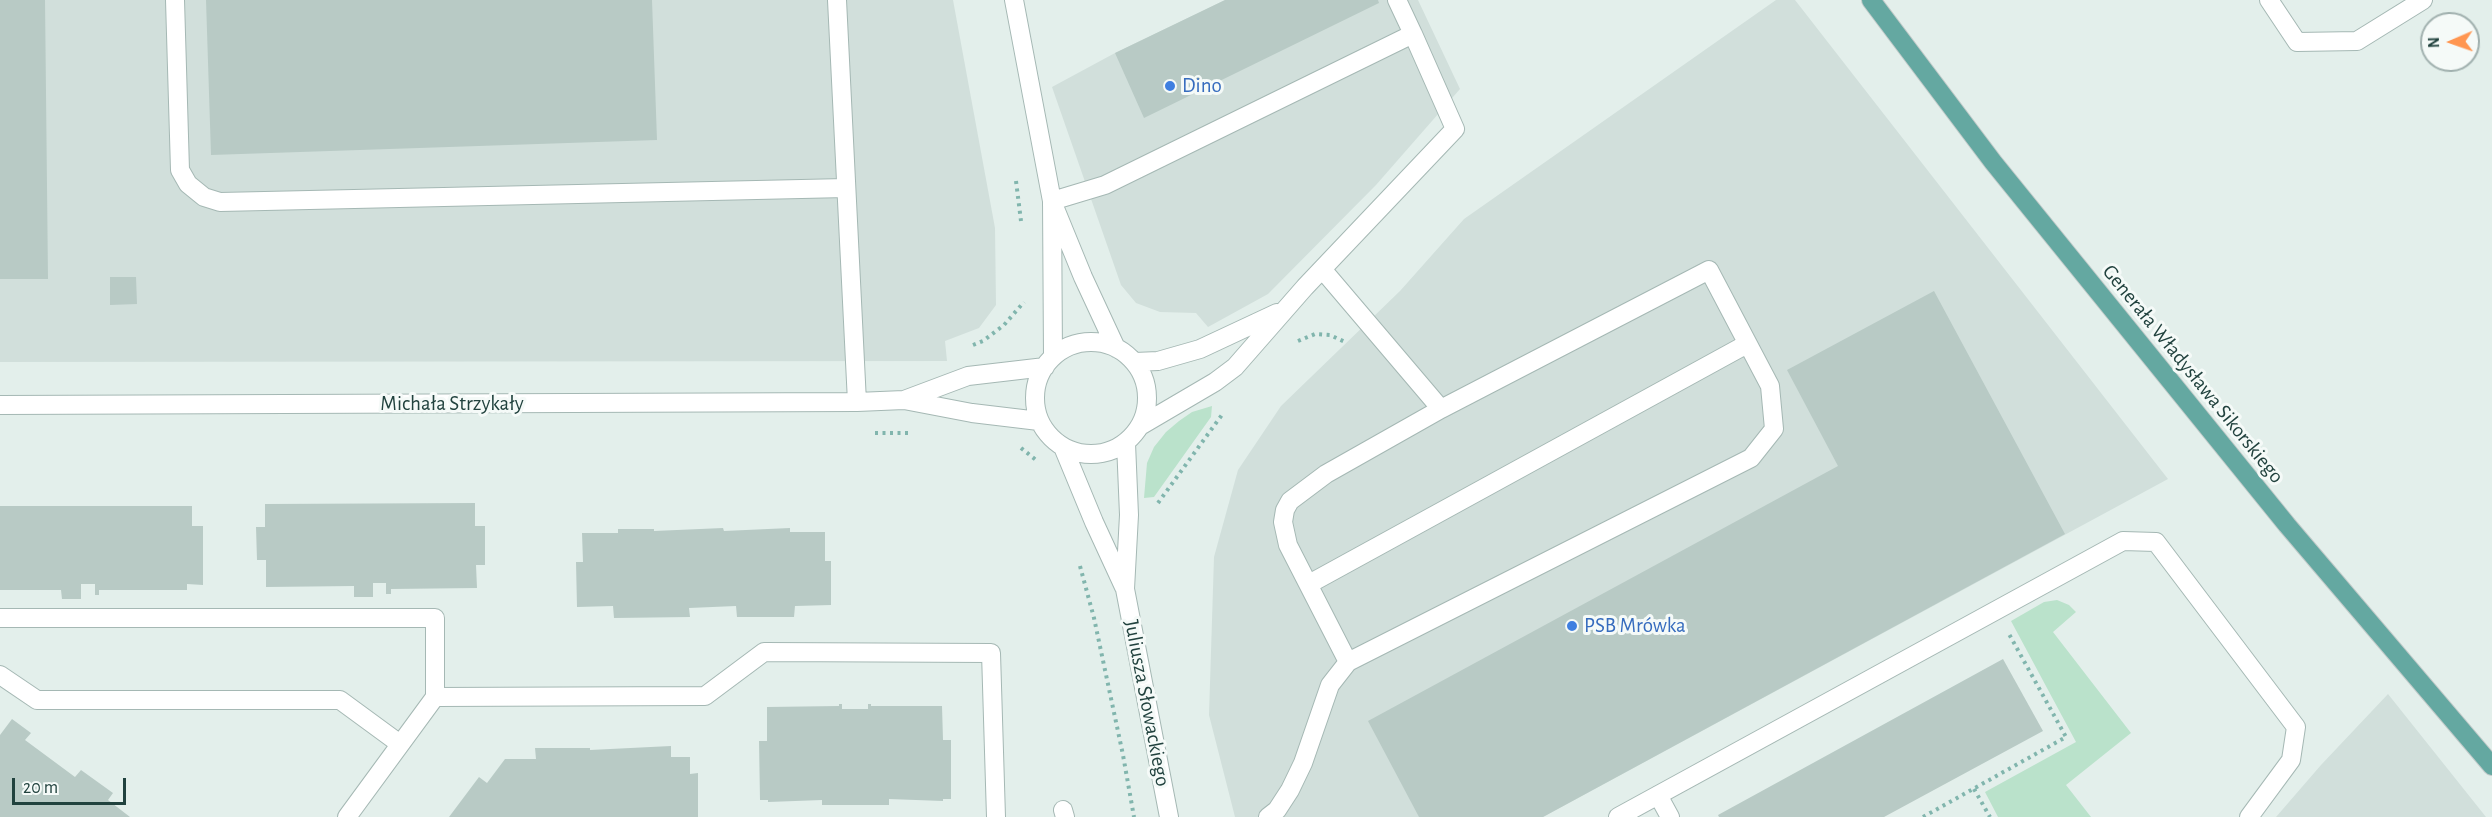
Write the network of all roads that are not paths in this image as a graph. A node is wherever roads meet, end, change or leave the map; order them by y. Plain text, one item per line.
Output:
1 (175, 0) edge
2 (837, 0) edge
3 (1014, 0) edge
4 (1397, 0) edge
5 (1871, 0) edge
6 (2269, 0) edge
7 (2423, 0) edge
8 (1413, 34) junction
9 (846, 188) junction
10 (1052, 201) junction
11 (1322, 269) junction
12 (1284, 309) junction
13 (1747, 344) junction
14 (1116, 348) junction
15 (1049, 362) junction
16 (1135, 362) junction
17 (904, 400) junction
18 (857, 402) junction
19 (0, 405) edge
20 (1441, 409) junction
21 (1040, 421) junction
22 (1140, 426) junction
23 (1126, 443) junction
24 (1063, 447) junction
25 (1309, 584) junction
26 (1125, 589) junction
27 (0, 618) edge
28 (1348, 662) junction
29 (0, 675) edge
30 (435, 697) junction
31 (400, 744) junction
32 (2492, 766) edge
33 (1658, 795) junction
34 (347, 817) edge
35 (996, 817) edge
36 (1169, 817) edge
37 (1268, 817) edge
38 (1618, 817) edge
39 (1670, 817) edge
40 (2249, 817) edge

1 - 9 street
2 - 9 street
3 - 10 street
4 - 8 street
5 - 32 main road, Generała Władysława Sikorskiego
6 - 7 street
8 - 10 street
8 - 11 street
9 - 18 street
10 - 14 street
10 - 15 street
11 - 12 street
11 - 20 street
12 - 16 street
12 - 22 street
13 - 20 street
13 - 25 street
13 - 28 street
14 - 15 street
14 - 16 street
15 - 17 street, Michała Strzykały
15 - 21 street
16 - 22 street
17 - 18 street, Michała Strzykały
17 - 21 street, Michała Strzykały
18 - 19 street, Michała Strzykały
20 - 25 street
21 - 24 street
22 - 23 street
23 - 24 street
23 - 26 street, Juliusza Słowackiego
24 - 26 street, Juliusza Słowackiego
25 - 28 street
26 - 36 street, Juliusza Słowackiego
27 - 30 street
28 - 37 street
29 - 31 street
30 - 31 street
30 - 35 street
31 - 34 street
33 - 38 street
33 - 39 street
33 - 40 street

